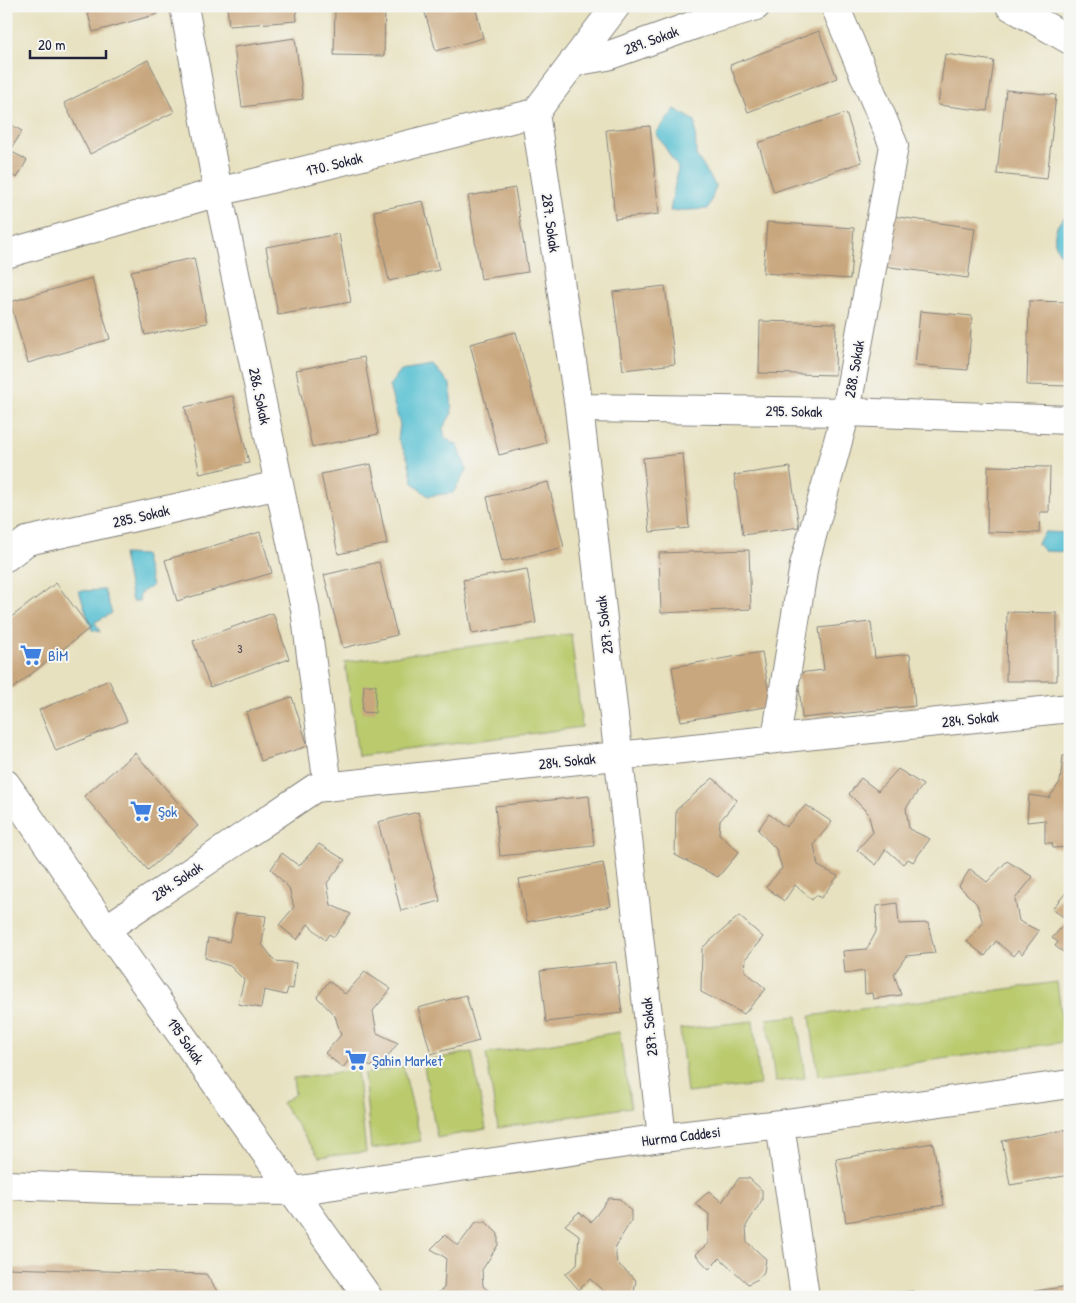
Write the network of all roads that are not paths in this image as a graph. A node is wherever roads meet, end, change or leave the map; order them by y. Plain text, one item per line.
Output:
1 (184, 6) edge
2 (616, 6) edge
3 (756, 6) edge
4 (835, 6) edge
5 (1010, 6) edge
6 (1070, 40) edge
7 (573, 62) junction
8 (535, 113) junction
9 (218, 192) junction
10 (6, 254) edge
11 (579, 408) junction
12 (846, 412) junction
13 (1070, 420) edge
14 (279, 485) junction
15 (6, 557) edge
16 (1070, 708) edge
17 (776, 738) junction
18 (619, 756) junction
19 (6, 784) edge
20 (328, 787) junction
21 (106, 929) junction
22 (1070, 1084) edge
23 (780, 1124) junction
24 (662, 1138) junction
25 (6, 1185) edge
26 (293, 1191) junction
27 (368, 1297) edge
28 (805, 1297) edge

1 - 9 street, 286. Sokak
2 - 7 street
3 - 7 street, 289. Sokak
4 - 12 street, 288. Sokak
5 - 6 street
7 - 8 street
8 - 9 street, 170. Sokak
8 - 11 street, 287. Sokak
9 - 10 street, 170. Sokak
9 - 14 street, 286. Sokak
11 - 12 street, 295. Sokak
11 - 18 street, 287. Sokak
12 - 13 street, 295. Sokak
12 - 17 street, 288. Sokak
14 - 15 street, 285. Sokak
14 - 20 street, 286. Sokak
16 - 17 street, 284. Sokak
17 - 18 street, 284. Sokak
18 - 20 street, 284. Sokak
18 - 24 street, 287. Sokak
19 - 21 street, 195 Sokak
20 - 21 street, 284. Sokak
21 - 26 street, 195 Sokak
22 - 23 street, Hurma Caddesi
23 - 24 street, Hurma Caddesi
23 - 28 street
24 - 26 street, Hurma Caddesi
25 - 26 street, Hurma Caddesi
26 - 27 street, 195 Sokak

